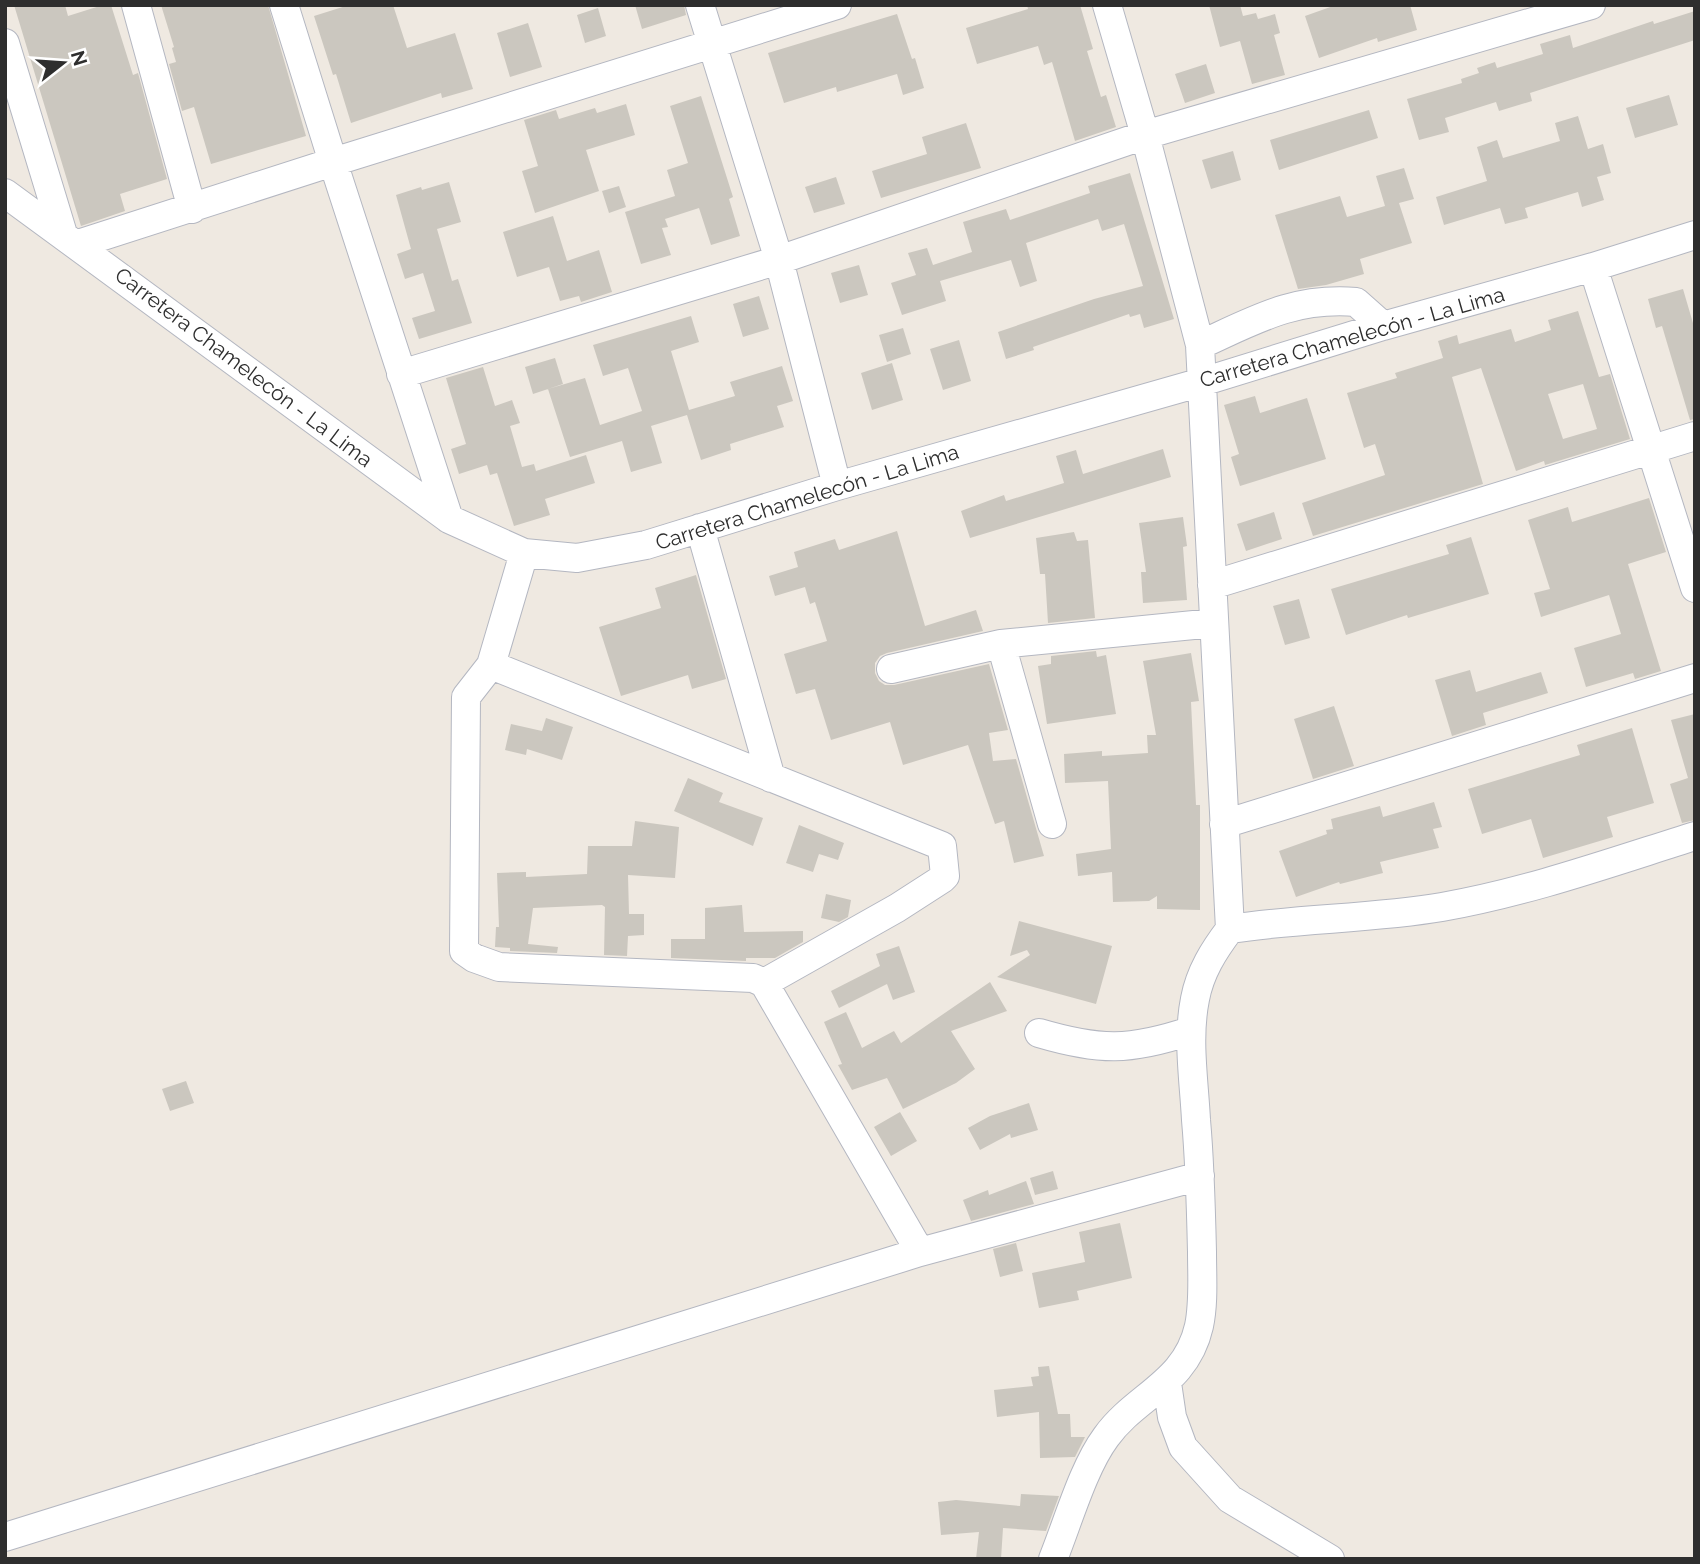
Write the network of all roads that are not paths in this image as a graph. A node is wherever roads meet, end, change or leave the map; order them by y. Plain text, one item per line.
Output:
1 (136, 5) edge
2 (284, 5) edge
3 (700, 5) edge
4 (837, 5) edge
5 (1107, 5) edge
6 (1591, 5) edge
7 (1519, 15) edge
8 (5, 43) edge
9 (712, 45) junction
10 (1145, 135) junction
11 (332, 162) junction
12 (5, 193) edge
13 (192, 209) junction
14 (1695, 235) edge
15 (71, 239) junction
16 (779, 260) junction
17 (1593, 267) junction
18 (1383, 326) junction
19 (1200, 345) junction
20 (401, 374) junction
21 (1202, 382) junction
22 (1695, 436) edge
23 (1650, 449) junction
24 (837, 486) junction
25 (449, 519) junction
26 (700, 528) junction
27 (524, 553) junction
28 (1212, 585) junction
29 (1695, 588) edge
30 (1214, 623) junction
31 (1001, 644) junction
32 (491, 666) junction
33 (891, 669) dead end
34 (1695, 678) edge
35 (771, 778) junction
36 (1052, 824) dead end
37 (1224, 824) junction
38 (1695, 836) edge
39 (1230, 929) junction
40 (764, 983) junction
41 (1190, 1031) junction
42 (1039, 1033) dead end
43 (1200, 1176) junction
44 (920, 1252) junction
45 (1167, 1383) junction
46 (5, 1536) edge
47 (1053, 1559) edge
48 (1330, 1559) edge

1 - 13 street
2 - 11 street
3 - 9 street
4 - 9 street
5 - 10 street
6 - 7 street
7 - 10 street
8 - 15 street
9 - 11 street
9 - 16 street
10 - 16 street
10 - 19 street
11 - 13 street
11 - 20 street
12 - 15 street, Carretera Chamelecón - La Lima
13 - 15 street
14 - 17 street, Carretera Chamelecón - La Lima
15 - 25 street, Carretera Chamelecón - La Lima
16 - 20 street
16 - 24 street
17 - 18 street, Carretera Chamelecón - La Lima
17 - 23 street
18 - 19 street
18 - 21 street, Carretera Chamelecón - La Lima
19 - 21 street
20 - 25 street
21 - 24 street, Carretera Chamelecón - La Lima
21 - 28 street
22 - 23 street
23 - 28 street
23 - 29 street
24 - 26 street, Carretera Chamelecón - La Lima
25 - 27 street, Carretera Chamelecón - La Lima
26 - 27 street, Carretera Chamelecón - La Lima
26 - 35 street
27 - 32 street
28 - 30 street
30 - 31 street
30 - 37 street
31 - 33 street
31 - 36 street
32 - 35 street
32 - 40 street
34 - 37 street
35 - 40 street
37 - 39 street
38 - 39 street
39 - 41 street
40 - 44 street
41 - 42 street
41 - 43 street
43 - 44 street
43 - 45 street
44 - 46 street
45 - 47 street
45 - 48 street

